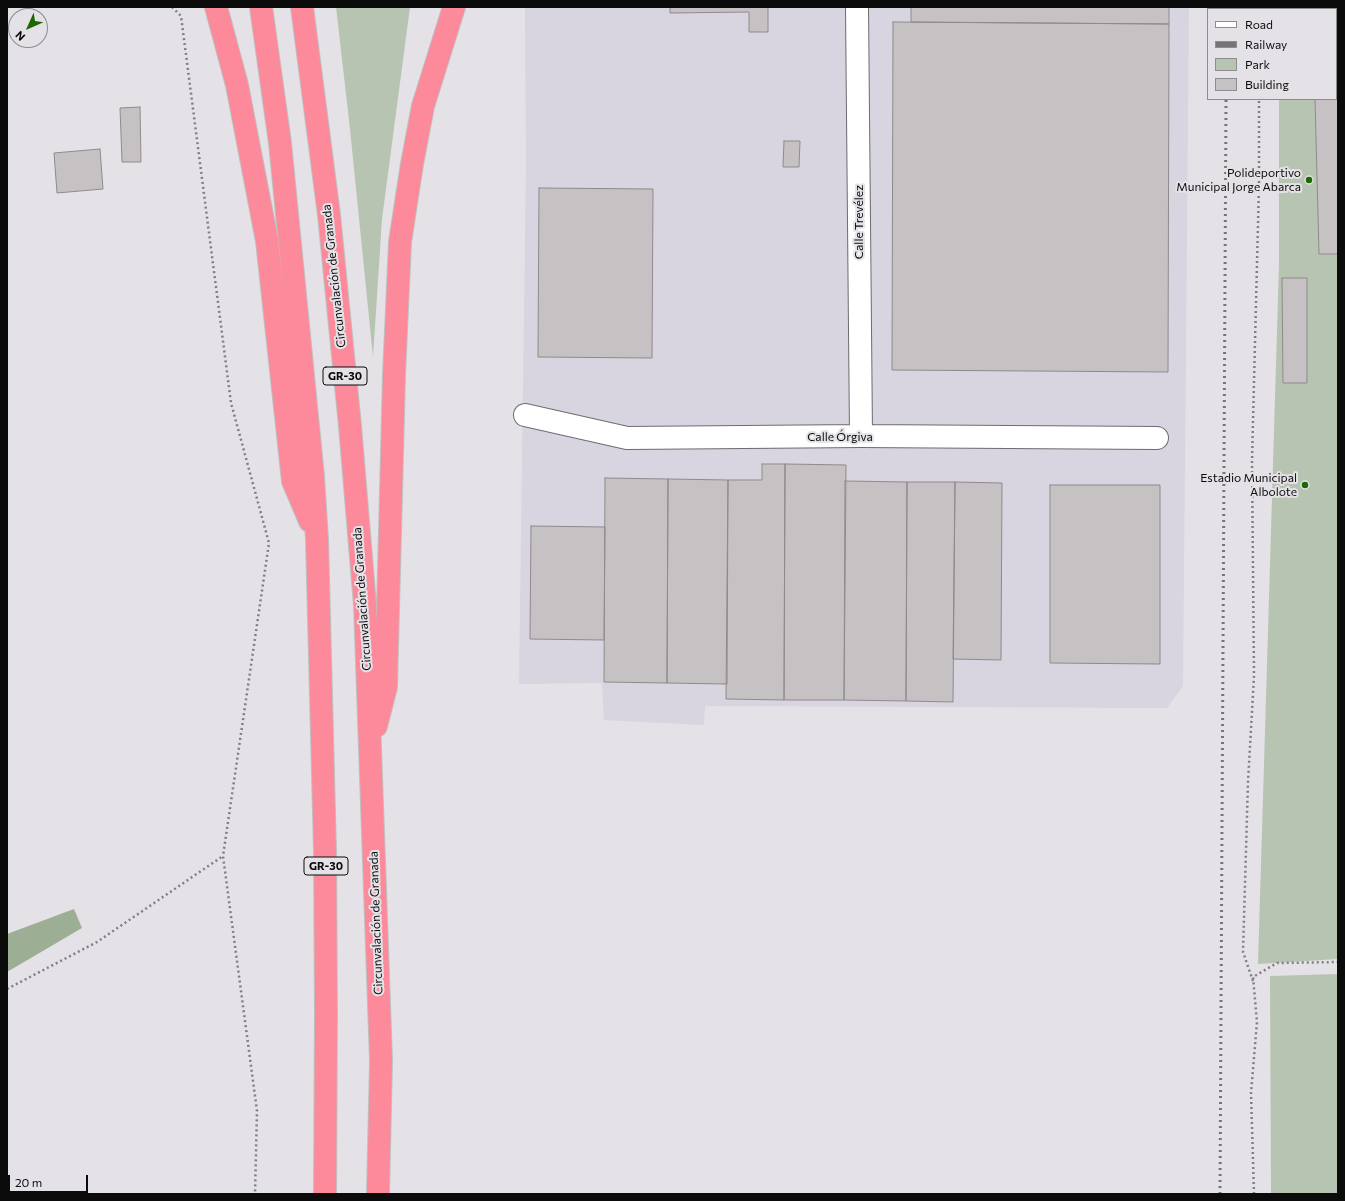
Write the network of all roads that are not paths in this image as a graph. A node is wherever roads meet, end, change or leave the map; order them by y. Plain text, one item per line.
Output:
1 (216, 7) edge
2 (261, 7) edge
3 (302, 7) edge
4 (454, 7) edge
5 (857, 7) edge
6 (525, 415) dead end
7 (861, 436) junction
8 (1157, 438) dead end
9 (317, 539) junction
10 (371, 746) junction
11 (325, 1194) edge
12 (378, 1194) edge

1 - 9 highway
2 - 9 highway, GR-30
3 - 10 highway, Circunvalación de Granada / GR-30
4 - 10 highway
5 - 7 street, Calle Trevélez
6 - 7 street, Calle Órgiva
7 - 8 street, Calle Órgiva
9 - 11 highway, GR-30
10 - 12 highway, Circunvalación de Granada / GR-30

